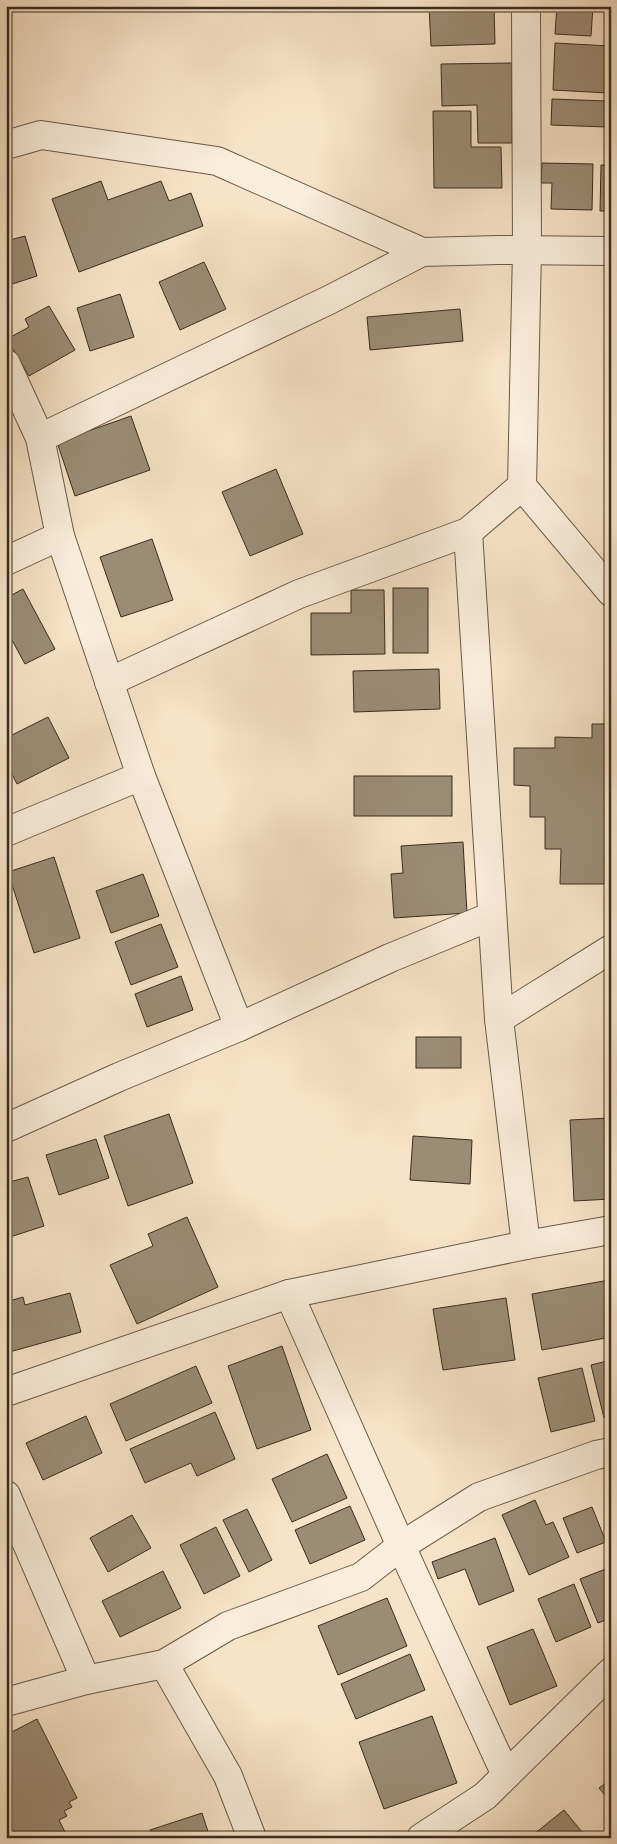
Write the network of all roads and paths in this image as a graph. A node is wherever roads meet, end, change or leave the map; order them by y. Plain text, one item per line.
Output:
1 (526, 6) edge
2 (6, 145) edge
3 (527, 250) junction
4 (611, 251) edge
5 (422, 252) junction
6 (6, 364) edge
7 (40, 438) junction
8 (522, 486) junction
9 (468, 532) junction
10 (60, 536) junction
11 (6, 561) edge
12 (611, 592) edge
13 (109, 682) junction
14 (141, 776) junction
15 (6, 832) edge
16 (492, 916) junction
17 (611, 949) edge
18 (499, 1019) junction
19 (239, 1027) junction
20 (6, 1128) edge
21 (611, 1230) edge
22 (526, 1245) junction
23 (289, 1294) junction
24 (6, 1392) edge
25 (611, 1452) edge
26 (6, 1495) edge
27 (401, 1546) junction
28 (164, 1664) junction
29 (611, 1672) edge
30 (86, 1680) junction
31 (6, 1702) edge
32 (506, 1775) junction
33 (252, 1838) edge
34 (421, 1838) edge

1 - 3 street
2 - 5 street
3 - 4 street
3 - 5 street
3 - 8 street
5 - 7 street
6 - 7 street
7 - 10 street
8 - 9 street
8 - 12 street
9 - 13 street
9 - 16 street
10 - 11 street
10 - 13 street
13 - 14 street
14 - 15 street
14 - 19 street
16 - 18 street
16 - 19 street
17 - 18 street
18 - 22 street
19 - 20 street
21 - 22 street
22 - 23 street
23 - 24 street
23 - 27 street
25 - 27 street
26 - 30 street
27 - 28 street
27 - 32 street
28 - 30 street
28 - 33 street
29 - 32 street
30 - 31 street
32 - 34 street

